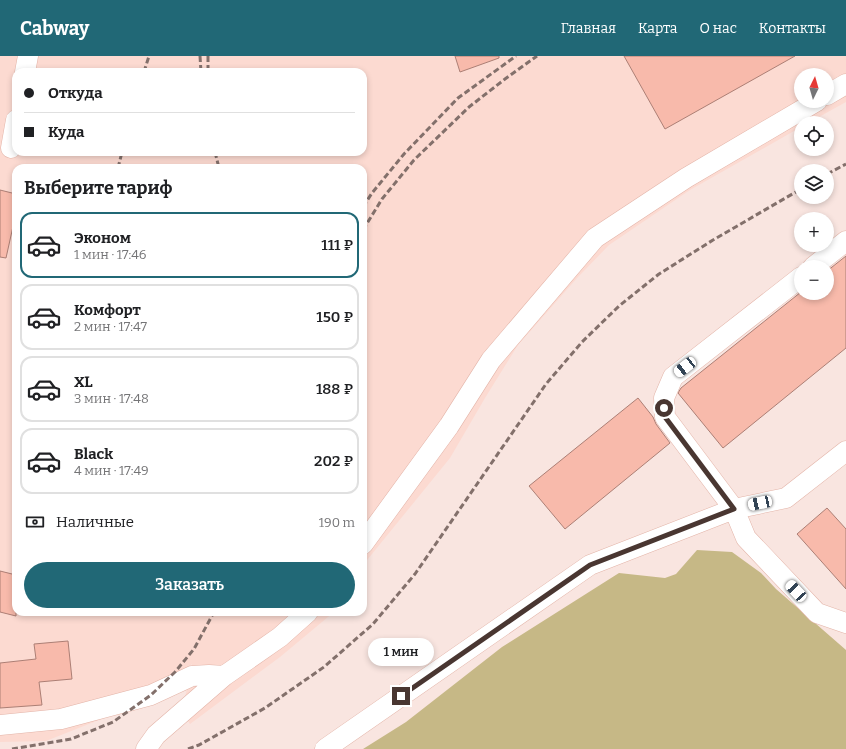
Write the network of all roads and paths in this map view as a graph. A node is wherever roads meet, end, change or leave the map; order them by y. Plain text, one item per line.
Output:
1 (28, 56) edge
2 (26, 68) edge
3 (846, 84) edge
4 (834, 91) edge
5 (805, 108) edge
6 (12, 142) edge
7 (11, 148) dead end
8 (846, 241) edge
9 (822, 260) edge
10 (794, 281) edge
11 (846, 451) edge
12 (734, 509) junction
13 (367, 539) edge
14 (304, 616) edge
15 (846, 624) edge
16 (224, 676) junction
17 (0, 725) edge
18 (146, 749) edge
19 (325, 749) edge

1 - 2 street
3 - 4 street
5 - 13 street
6 - 7 street
8 - 9 street
10 - 12 street
11 - 12 street
12 - 15 street
12 - 19 street
14 - 16 street
16 - 17 street
16 - 18 street

